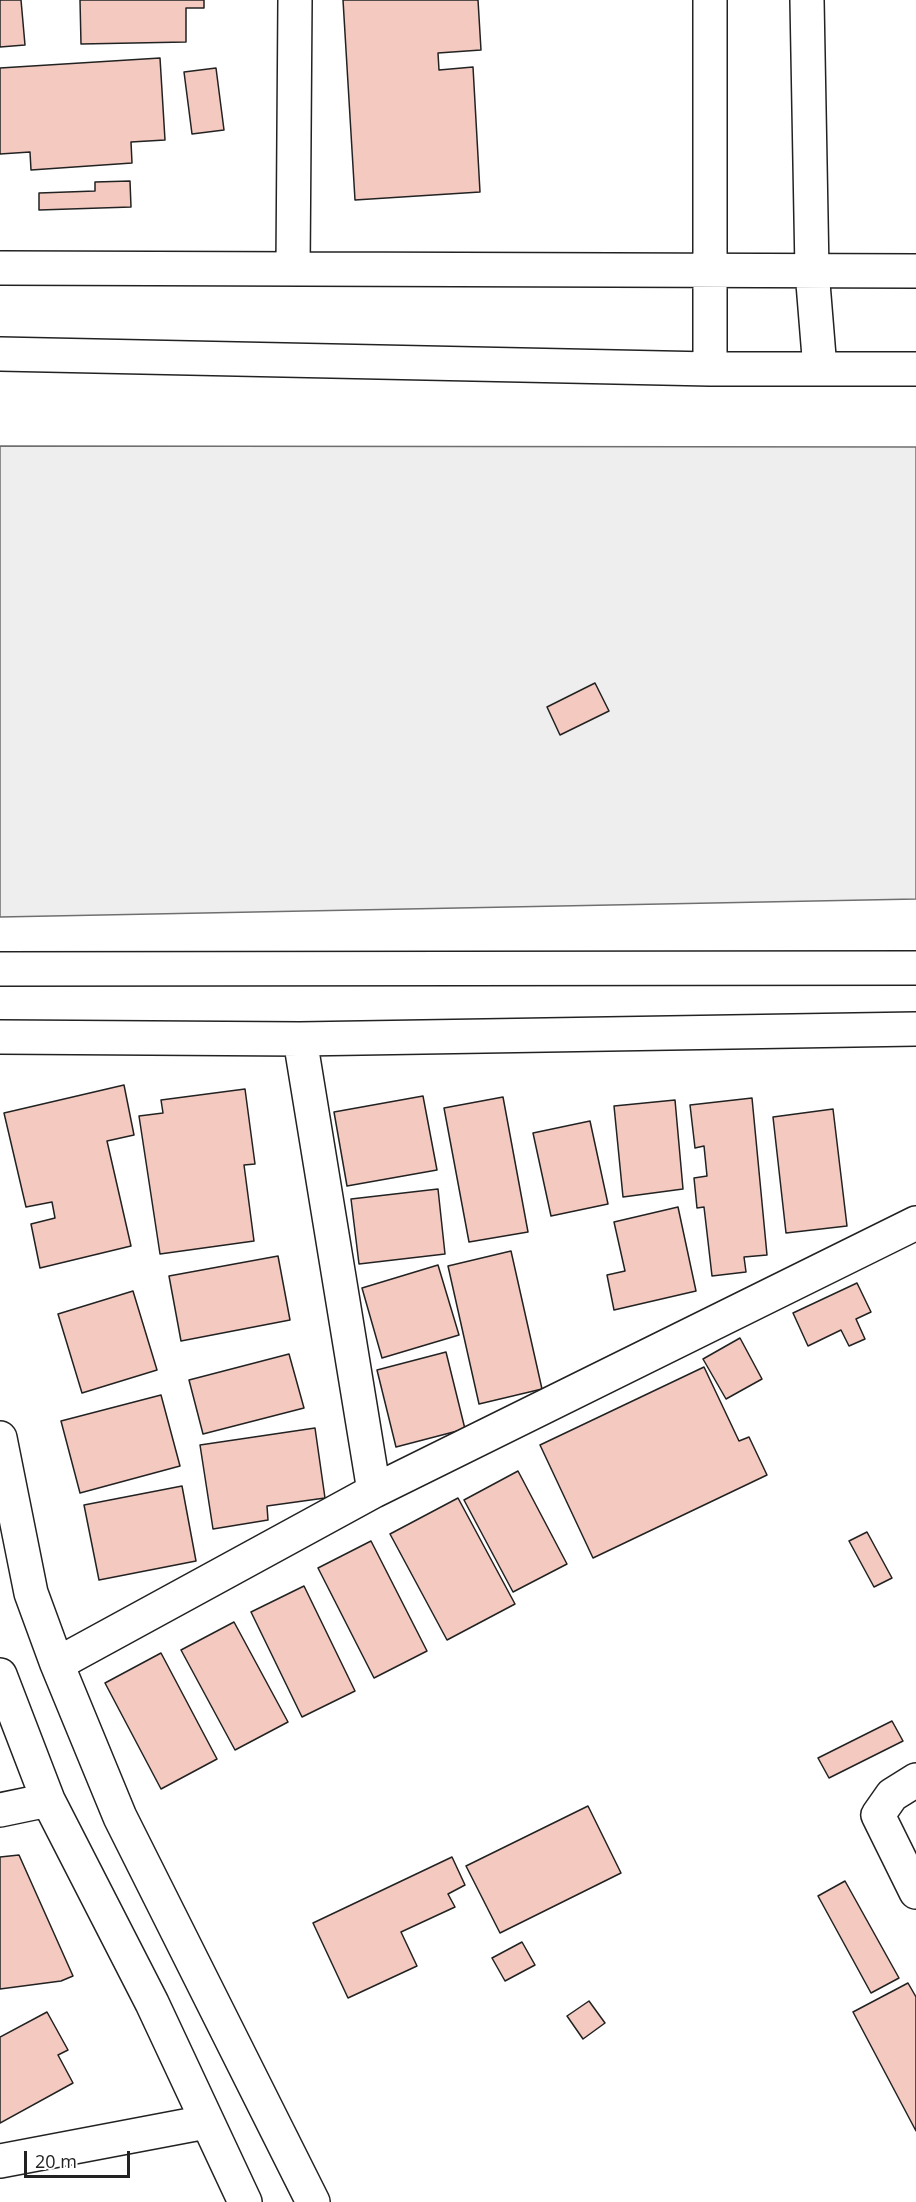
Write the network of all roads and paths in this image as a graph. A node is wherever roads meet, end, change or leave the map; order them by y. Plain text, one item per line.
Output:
1 (295, 0) edge
2 (710, 0) edge
3 (807, 0) edge
4 (0, 268) edge
5 (293, 269) junction
6 (709, 271) junction
7 (812, 271) junction
8 (916, 271) edge
9 (0, 354) edge
10 (710, 369) junction
11 (820, 369) junction
12 (916, 369) edge
13 (916, 968) edge
14 (0, 969) edge
15 (916, 1029) edge
16 (16, 1036) edge
17 (300, 1039) junction
18 (0, 1053) edge
19 (916, 1223) edge
20 (0, 1438) edge
21 (374, 1491) junction
22 (57, 1664) junction
23 (0, 1675) edge
24 (916, 1780) edge
25 (48, 1800) junction
26 (0, 1809) edge
27 (916, 1892) edge
28 (206, 2122) junction
29 (0, 2161) edge
30 (245, 2202) edge
31 (314, 2202) edge

1 - 5 street
2 - 6 street
3 - 7 street
4 - 5 street
5 - 6 street
6 - 7 street
6 - 10 street
7 - 8 street
7 - 11 street
9 - 10 street
10 - 11 street
11 - 12 street
13 - 14 street
15 - 17 street
16 - 17 street
16 - 18 street
17 - 21 street
19 - 21 street
20 - 22 street
21 - 22 street
22 - 31 street
23 - 25 street
24 - 27 street
25 - 26 street
25 - 28 street
28 - 29 street
28 - 30 street

